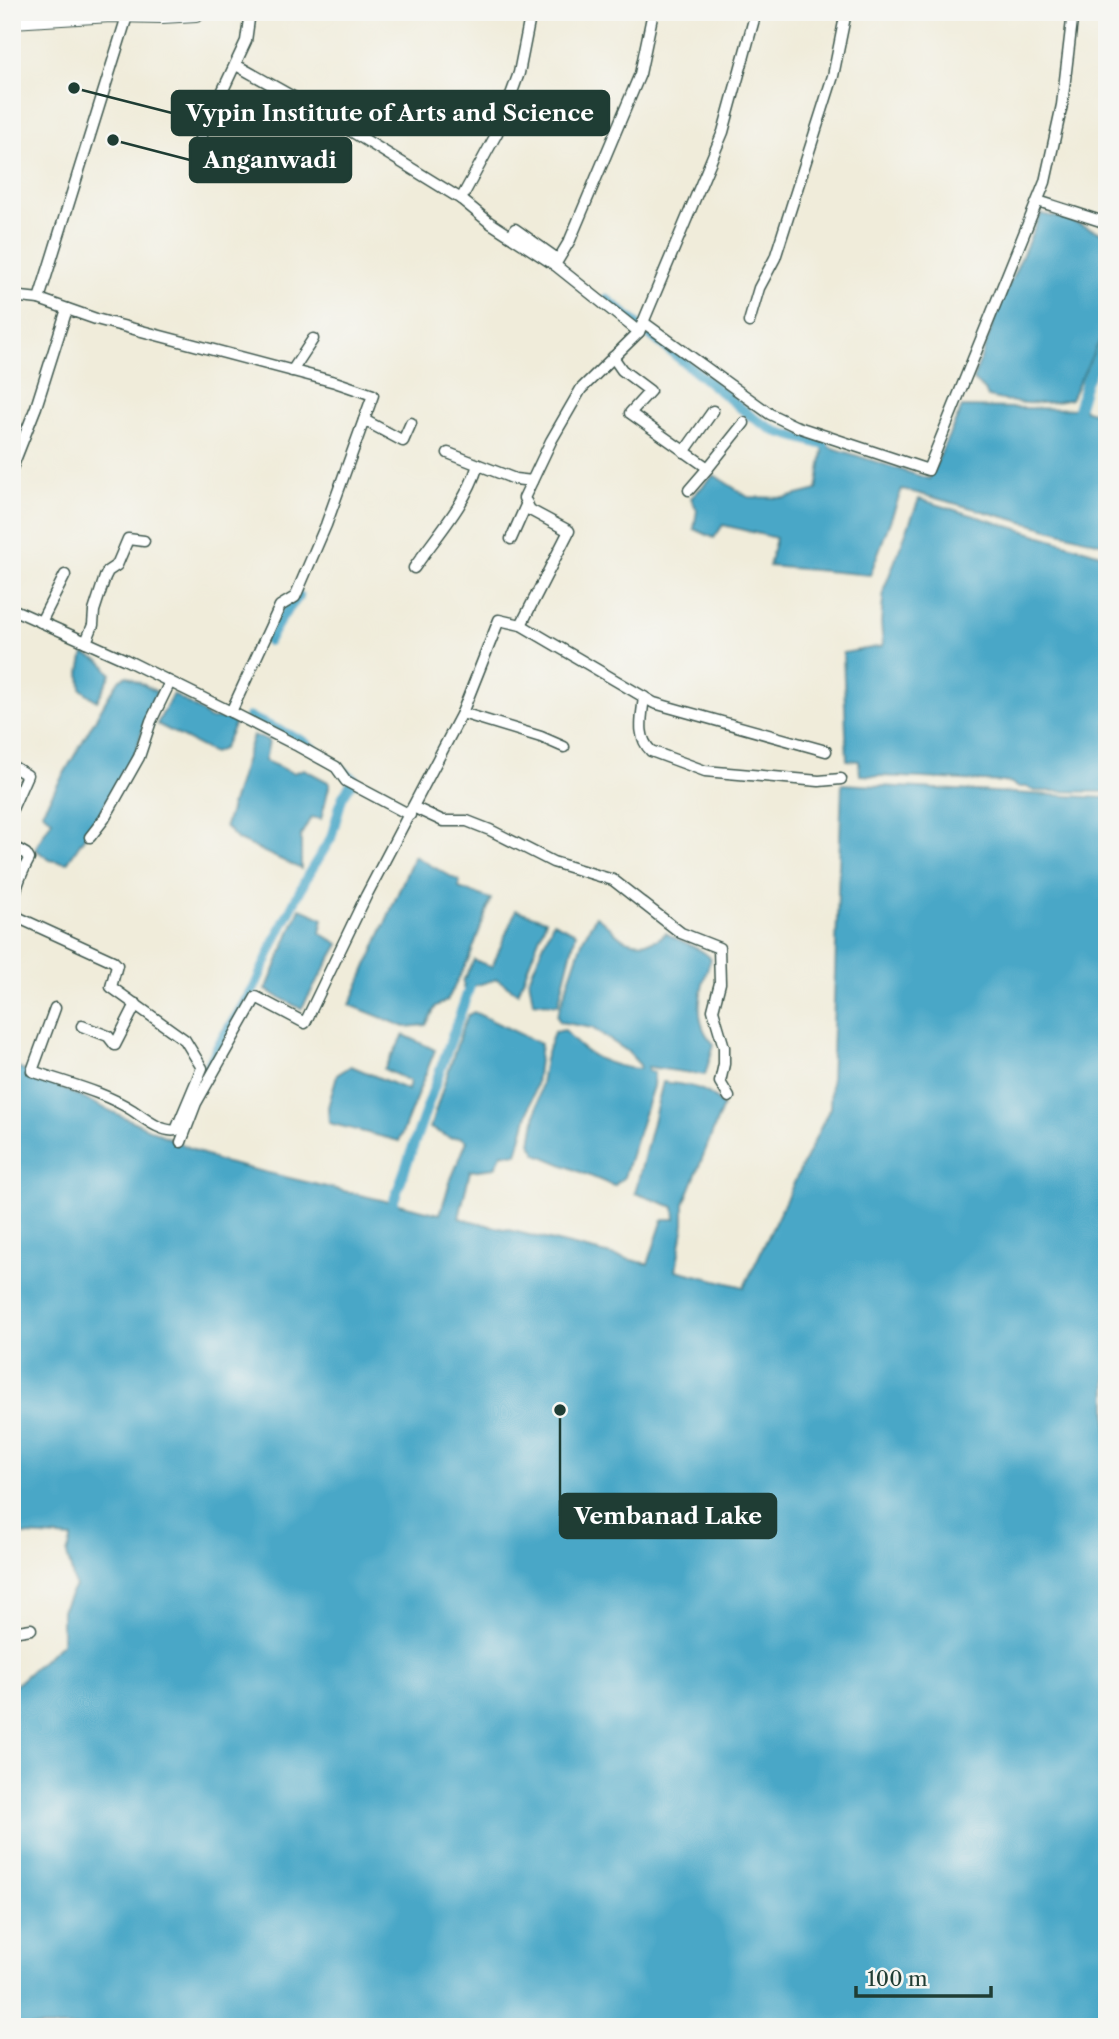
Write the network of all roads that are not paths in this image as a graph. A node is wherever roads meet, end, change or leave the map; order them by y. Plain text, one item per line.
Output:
1 (196, 12) edge
2 (250, 12) edge
3 (531, 12) edge
4 (653, 12) edge
5 (756, 12) edge
6 (846, 12) edge
7 (1073, 12) edge
8 (111, 13) edge
9 (128, 13) edge
10 (12, 19) edge
11 (236, 65) junction
12 (196, 175) dead end
13 (461, 199) junction
14 (1038, 201) junction
15 (1107, 223) edge
16 (515, 229) dead end
17 (557, 262) junction
18 (12, 296) edge
19 (39, 299) junction
20 (67, 309) junction
21 (749, 322) dead end
22 (641, 327) junction
23 (313, 339) dead end
24 (613, 357) junction
25 (292, 371) junction
26 (713, 411) dead end
27 (364, 420) junction
28 (411, 423) dead end
29 (744, 423) dead end
30 (684, 452) junction
31 (448, 453) dead end
32 (478, 465) junction
33 (12, 468) edge
34 (708, 468) junction
35 (532, 481) junction
36 (689, 490) dead end
37 (527, 503) junction
38 (511, 539) dead end
39 (144, 541) dead end
40 (414, 568) dead end
41 (65, 575) dead end
42 (12, 609) edge
43 (41, 622) junction
44 (521, 625) junction
45 (86, 642) junction
46 (170, 682) junction
47 (643, 697) junction
48 (231, 712) junction
49 (462, 713) junction
50 (564, 747) dead end
51 (826, 751) dead end
52 (12, 766) edge
53 (841, 779) dead end
54 (12, 809) edge
55 (412, 811) junction
56 (90, 837) dead end
57 (12, 846) edge
58 (15, 915) edge
59 (12, 933) edge
60 (136, 1004) junction
61 (55, 1008) dead end
62 (82, 1026) dead end
63 (194, 1053) junction
64 (218, 1065) junction
65 (729, 1097) dead end
66 (181, 1142) dead end
67 (31, 1629) dead end
68 (12, 1632) edge
69 (12, 1675) edge
70 (12, 1682) edge

1 - 9 main road
2 - 11 street
3 - 13 street
4 - 17 street
5 - 22 street
6 - 21 street
7 - 14 street
8 - 9 main road
8 - 10 main road
9 - 19 street
11 - 12 street
11 - 13 street
13 - 17 street
14 - 15 street
14 - 22 street
16 - 17 street
17 - 22 street
18 - 19 street
19 - 20 street
20 - 25 street
20 - 33 street
22 - 24 street
23 - 25 street
24 - 30 street
24 - 35 street
25 - 27 street
26 - 30 street
27 - 28 street
27 - 48 street
29 - 34 street
30 - 34 street
31 - 32 street
32 - 35 street
32 - 40 street
34 - 36 street
35 - 37 street
37 - 38 street
37 - 44 street
39 - 45 street
41 - 43 street
42 - 43 street
43 - 45 street
44 - 47 street
44 - 49 street
45 - 46 street
46 - 48 street
46 - 56 street
47 - 51 street
47 - 53 street
48 - 55 street
49 - 50 street
49 - 55 street
52 - 54 street
55 - 64 street
55 - 65 street
57 - 58 street
58 - 59 street
58 - 60 street
60 - 62 street
60 - 63 street
61 - 63 street
63 - 64 street
64 - 66 street
67 - 68 street
69 - 70 street

